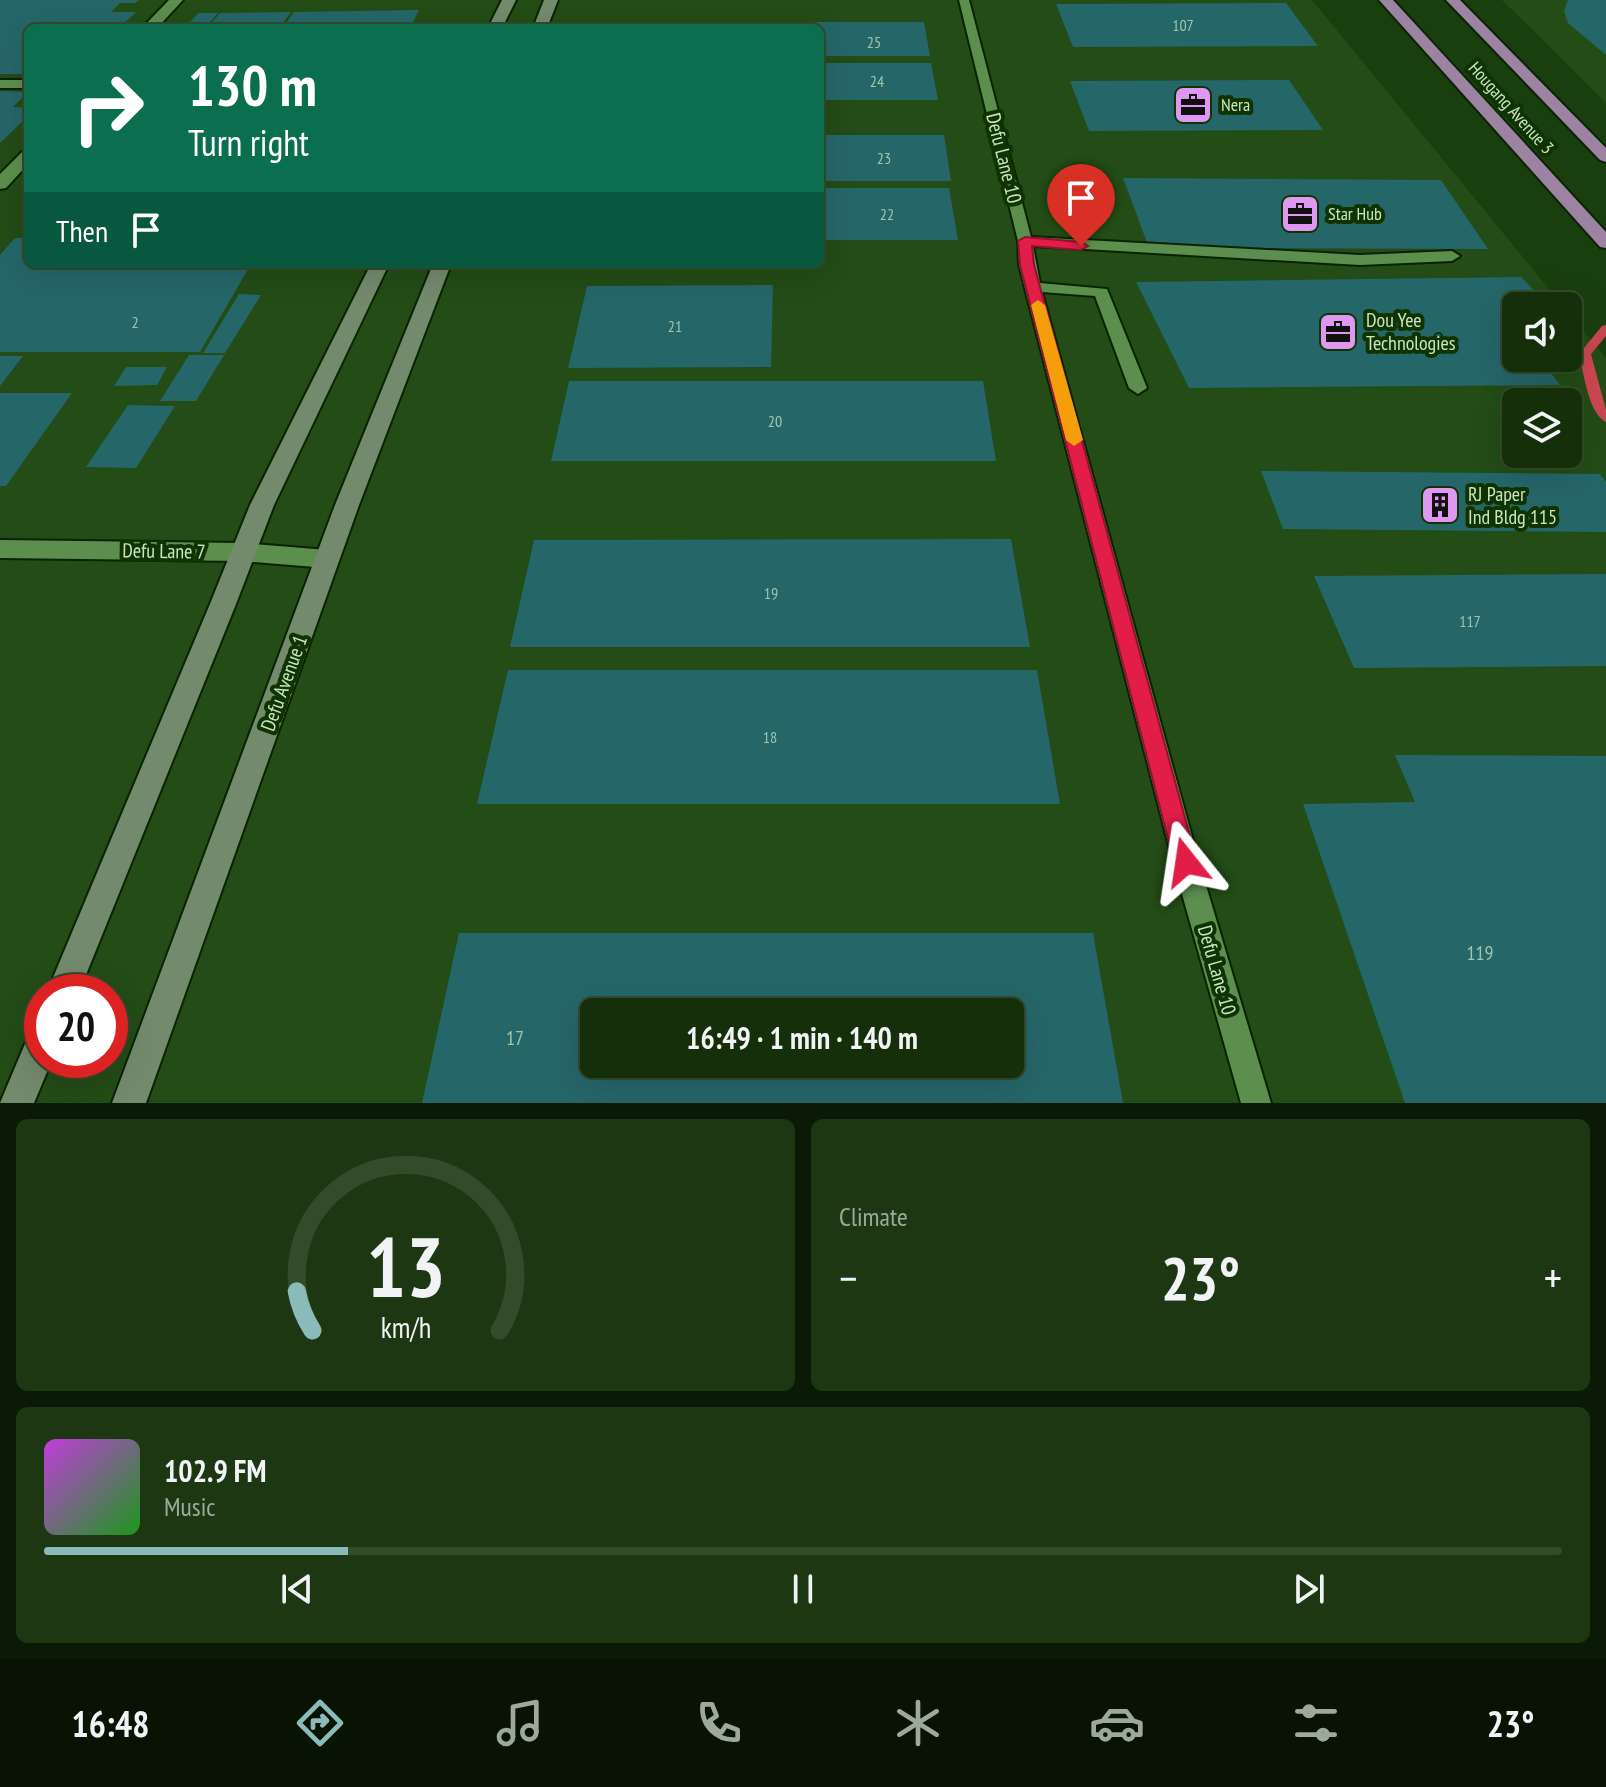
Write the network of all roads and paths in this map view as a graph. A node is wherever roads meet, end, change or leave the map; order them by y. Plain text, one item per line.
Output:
1 (176, 0) edge
2 (509, 0) edge
3 (551, 0) edge
4 (964, 0) edge
5 (1386, 0) edge
6 (1453, 0) edge
7 (153, 24) edge
8 (497, 24) edge
9 (542, 24) edge
10 (0, 84) edge
11 (24, 84) edge
12 (1606, 157) edge
13 (24, 159) edge
14 (0, 184) edge
15 (1025, 241) junction
16 (1606, 243) edge
17 (1452, 256) dead end
18 (378, 268) edge
19 (440, 268) edge
20 (1033, 287) junction
21 (1138, 388) dead end
22 (0, 549) edge
23 (241, 552) junction
24 (327, 559) junction
25 (70, 974) edge
26 (28, 1078) edge
27 (17, 1103) edge
28 (129, 1103) edge
29 (1256, 1103) edge

1 - 7 street
2 - 8 main road
3 - 9 main road
4 - 15 lane, Defu Lane 10
5 - 16 highway, Hougang Avenue 3
6 - 12 highway, Hougang Avenue 3
10 - 11 lane
13 - 14 street
15 - 17 lane
15 - 20 lane, Defu Lane 10
18 - 23 main road
19 - 24 main road, Defu Avenue 1
20 - 21 lane
20 - 29 lane, Defu Lane 10
22 - 23 street, Defu Lane 7
23 - 24 street, Defu Lane 7
23 - 25 main road
24 - 28 main road, Defu Avenue 1
26 - 27 main road

